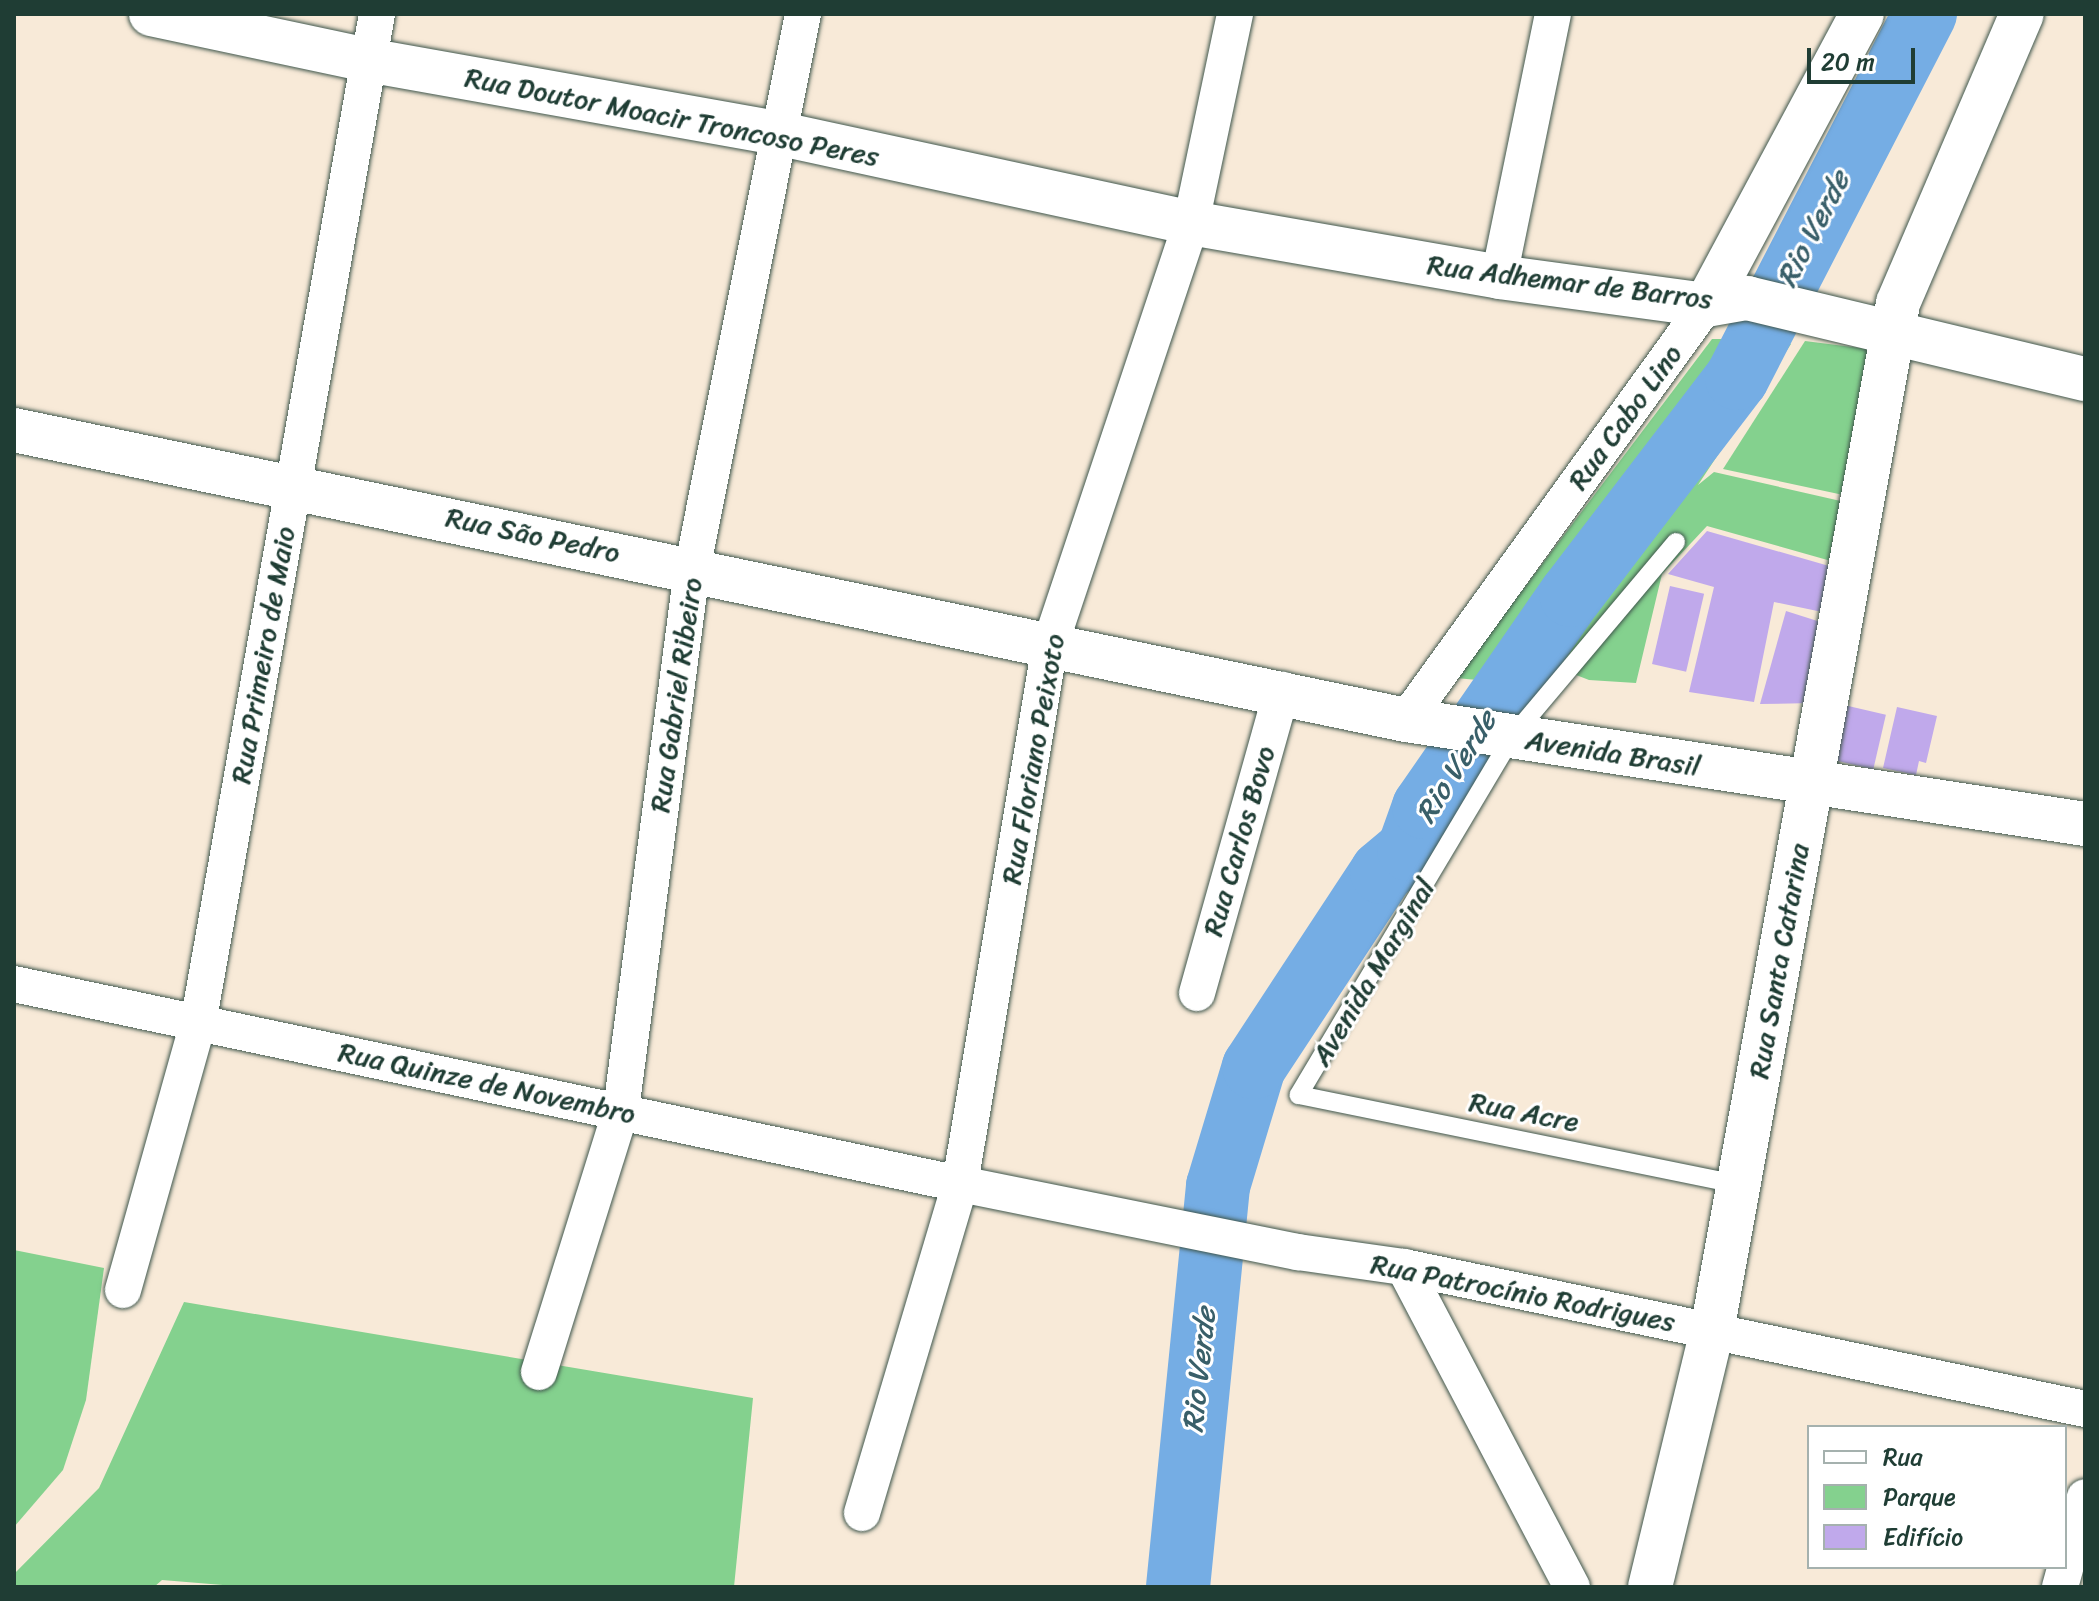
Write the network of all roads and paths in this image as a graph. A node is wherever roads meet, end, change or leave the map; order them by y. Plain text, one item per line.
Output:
1 (151, 14) edge
2 (377, 14) edge
3 (803, 14) edge
4 (1235, 14) edge
5 (1553, 14) edge
6 (1862, 14) edge
7 (2022, 14) edge
8 (367, 60) junction
9 (776, 133) junction
10 (1191, 223) junction
11 (1499, 277) junction
12 (1726, 301) junction
13 (1877, 327) junction
14 (2085, 379) edge
15 (14, 430) edge
16 (293, 484) junction
17 (1676, 542) dead end
18 (692, 570) junction
19 (1050, 645) junction
20 (1282, 690) junction
21 (1421, 722) junction
22 (1502, 736) junction
23 (1811, 785) junction
24 (2085, 824) edge
25 (14, 984) edge
26 (1197, 993) dead end
27 (198, 1024) junction
28 (1299, 1095) joint
29 (621, 1110) junction
30 (960, 1184) junction
31 (1738, 1184) junction
32 (1404, 1267) junction
33 (123, 1290) dead end
34 (1712, 1331) junction
35 (539, 1372) dead end
36 (2085, 1409) edge
37 (2085, 1497) edge
38 (862, 1513) dead end
39 (2067, 1562) edge
40 (1572, 1587) edge
41 (1650, 1587) edge

1 - 8 street, Rua Doutor Moacir Troncoso Peres
2 - 8 street, Rua Primeiro de Maio
3 - 9 street, Rua Gabriel Ribeiro
4 - 10 street, Rua Floriano Peixoto
5 - 11 street
6 - 12 street, Rua Cabo Lino
7 - 13 street
8 - 9 street, Rua Doutor Moacir Troncoso Peres
8 - 16 street, Rua Primeiro de Maio
9 - 10 street, Rua Doutor Moacir Troncoso Peres
9 - 18 street, Rua Gabriel Ribeiro
10 - 11 street, Rua Adhemar de Barros
10 - 19 street, Rua Floriano Peixoto
11 - 12 street, Rua Adhemar de Barros
12 - 13 street, Rua Adhemar de Barros
12 - 21 street, Rua Cabo Lino
13 - 14 street, Rua Adhemar de Barros
13 - 23 street, Rua Santa Catarina
15 - 16 street, Rua São Pedro
16 - 18 street, Rua São Pedro
16 - 27 street, Rua Primeiro de Maio
17 - 22 lane, Avenida Marginal
18 - 19 street, Rua São Pedro
18 - 29 street, Rua Gabriel Ribeiro
19 - 20 street, Avenida Brasil
19 - 30 street, Rua Floriano Peixoto
20 - 21 street, Avenida Brasil
20 - 26 street, Rua Carlos Bovo
21 - 22 street, Avenida Brasil
22 - 23 street, Avenida Brasil
22 - 28 lane, Avenida Marginal
23 - 24 street, Avenida Brasil
23 - 31 street, Rua Santa Catarina
25 - 27 street, Rua Quinze de Novembro
27 - 29 street, Rua Quinze de Novembro
27 - 33 street, Rua Primeiro de Maio
28 - 31 lane, Rua Acre
29 - 30 street, Rua Quinze de Novembro
29 - 35 street, Rua Gabriel Ribeiro
30 - 32 street, Rua Patrocínio Rodrigues
30 - 38 street, Rua Floriano Peixoto
31 - 34 street, Rua Santa Catarina
32 - 34 street, Rua Patrocínio Rodrigues
32 - 40 street
34 - 36 street, Rua Patrocínio Rodrigues
34 - 41 street, Rua Santa Catarina
37 - 39 street

